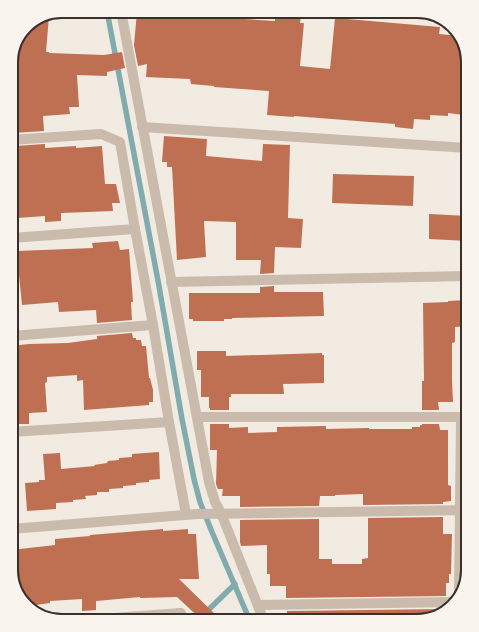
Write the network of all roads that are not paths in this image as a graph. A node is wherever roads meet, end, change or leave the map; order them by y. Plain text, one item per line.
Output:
1 (122, 18) edge
2 (142, 127) junction
3 (18, 140) edge
4 (461, 148) edge
5 (135, 229) junction
6 (18, 237) edge
7 (461, 276) edge
8 (171, 282) junction
9 (153, 325) junction
10 (18, 335) edge
11 (197, 417) junction
12 (461, 417) edge
13 (168, 422) junction
14 (18, 432) edge
15 (461, 510) edge
16 (221, 513) junction
17 (186, 514) junction
18 (18, 528) edge
19 (461, 563) edge
20 (460, 576) edge
21 (447, 602) edge
22 (258, 605) junction
23 (180, 613) dead end
24 (167, 614) edge
25 (261, 614) edge

1 - 2 street
2 - 4 street
2 - 8 street
3 - 5 street
5 - 6 street
5 - 9 street
7 - 8 street
8 - 11 street
9 - 10 street
9 - 13 street
11 - 12 street
11 - 16 street
13 - 14 street
13 - 17 street
15 - 16 street
16 - 17 street
16 - 22 street
17 - 18 street
19 - 20 street
21 - 22 street
22 - 25 street
23 - 24 street

